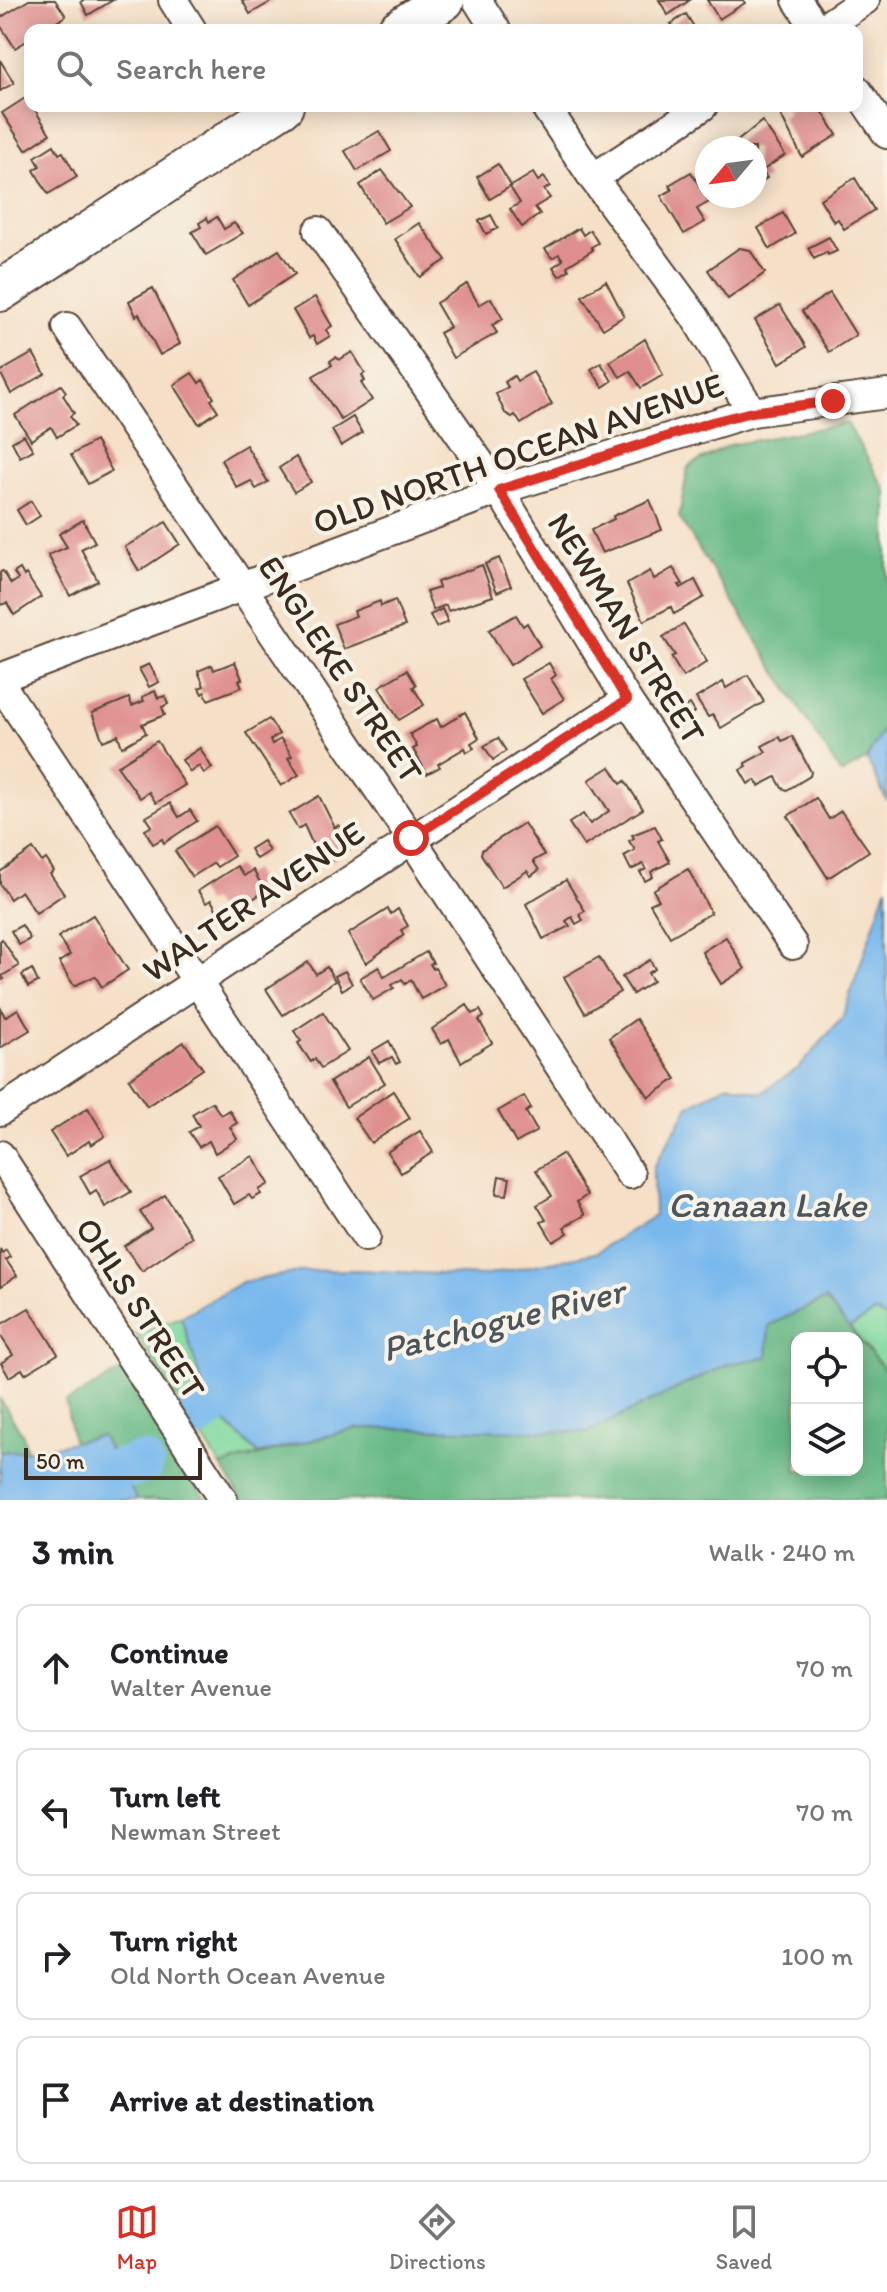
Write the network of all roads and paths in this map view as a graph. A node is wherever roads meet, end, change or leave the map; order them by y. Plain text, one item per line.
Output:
1 (173, 0) edge
2 (444, 0) edge
3 (477, 0) edge
4 (797, 0) edge
5 (865, 0) edge
6 (188, 24) edge
7 (407, 24) edge
8 (492, 24) edge
9 (814, 24) edge
10 (827, 24) edge
11 (863, 99) edge
12 (274, 112) edge
13 (549, 112) edge
14 (694, 112) edge
15 (887, 134) edge
16 (593, 178) junction
17 (318, 231) dead end
18 (0, 291) edge
19 (67, 327) dead end
20 (887, 394) edge
21 (752, 412) junction
22 (499, 490) junction
23 (242, 587) junction
24 (0, 680) edge
25 (627, 700) junction
26 (411, 838) junction
27 (793, 945) dead end
28 (199, 982) junction
29 (0, 1111) edge
30 (0, 1155) edge
31 (630, 1174) dead end
32 (366, 1237) dead end
33 (223, 1500) edge

1 - 6 street
2 - 7 main road
3 - 8 street
4 - 9 street
5 - 10 street
11 - 15 street
12 - 18 main road
13 - 16 street
14 - 16 street
16 - 21 street
17 - 22 street, NEWMAN STREET
19 - 23 street, ENGLEKE STREET
20 - 21 street, OLD NORTH OCEAN AVENUE
21 - 22 street, OLD NORTH OCEAN AVENUE
22 - 23 street, OLD NORTH OCEAN AVENUE
22 - 25 street, NEWMAN STREET
23 - 24 street, OLD NORTH OCEAN AVENUE
23 - 26 street, ENGLEKE STREET
24 - 28 street
25 - 26 street, WALTER AVENUE
25 - 27 street, NEWMAN STREET
26 - 28 street, WALTER AVENUE
26 - 31 street, ENGLEKE STREET
28 - 29 street, WALTER AVENUE
28 - 32 street
30 - 33 street, OHLS STREET

